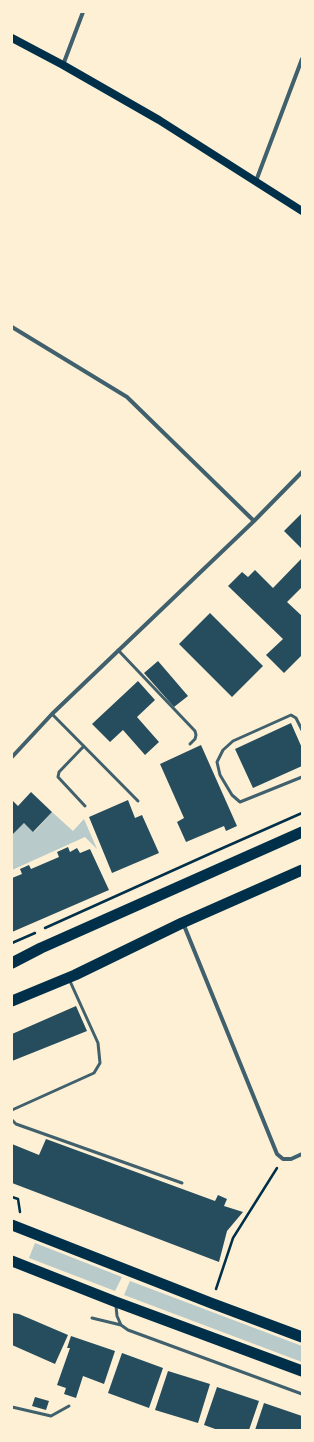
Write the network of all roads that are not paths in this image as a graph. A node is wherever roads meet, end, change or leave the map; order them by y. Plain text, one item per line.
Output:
1 (83, 12) edge
2 (12, 38) edge
3 (302, 59) edge
4 (63, 65) junction
5 (256, 181) junction
6 (302, 211) edge
7 (12, 327) edge
8 (302, 472) edge
9 (254, 520) junction
10 (118, 650) junction
11 (52, 714) junction
12 (302, 730) edge
13 (190, 744) dead end
14 (84, 746) junction
15 (12, 757) edge
16 (302, 777) edge
17 (138, 801) dead end
18 (85, 806) dead end
19 (302, 832) edge
20 (302, 870) edge
21 (182, 923) junction
22 (12, 963) edge
23 (68, 977) junction
24 (12, 1001) edge
25 (12, 1110) edge
26 (12, 1120) edge
27 (302, 1154) edge
28 (182, 1183) dead end
29 (12, 1225) edge
30 (12, 1260) edge
31 (116, 1302) junction
32 (92, 1318) dead end
33 (121, 1325) junction
34 (302, 1336) edge
35 (302, 1371) edge
36 (302, 1394) edge
37 (70, 1406) dead end
38 (12, 1407) edge

1 - 4 street
2 - 4 main road
3 - 5 street
4 - 5 main road
5 - 6 main road
7 - 9 street
8 - 9 street
9 - 10 street
10 - 11 street
10 - 13 lane
11 - 14 lane
11 - 15 street
12 - 16 lane
14 - 17 lane
14 - 18 lane
19 - 22 highway
20 - 21 highway
21 - 23 highway
21 - 27 street
23 - 24 highway
23 - 25 lane
26 - 28 lane
29 - 34 highway
30 - 31 highway
31 - 33 lane
31 - 35 highway
32 - 33 lane
33 - 36 lane
37 - 38 lane

